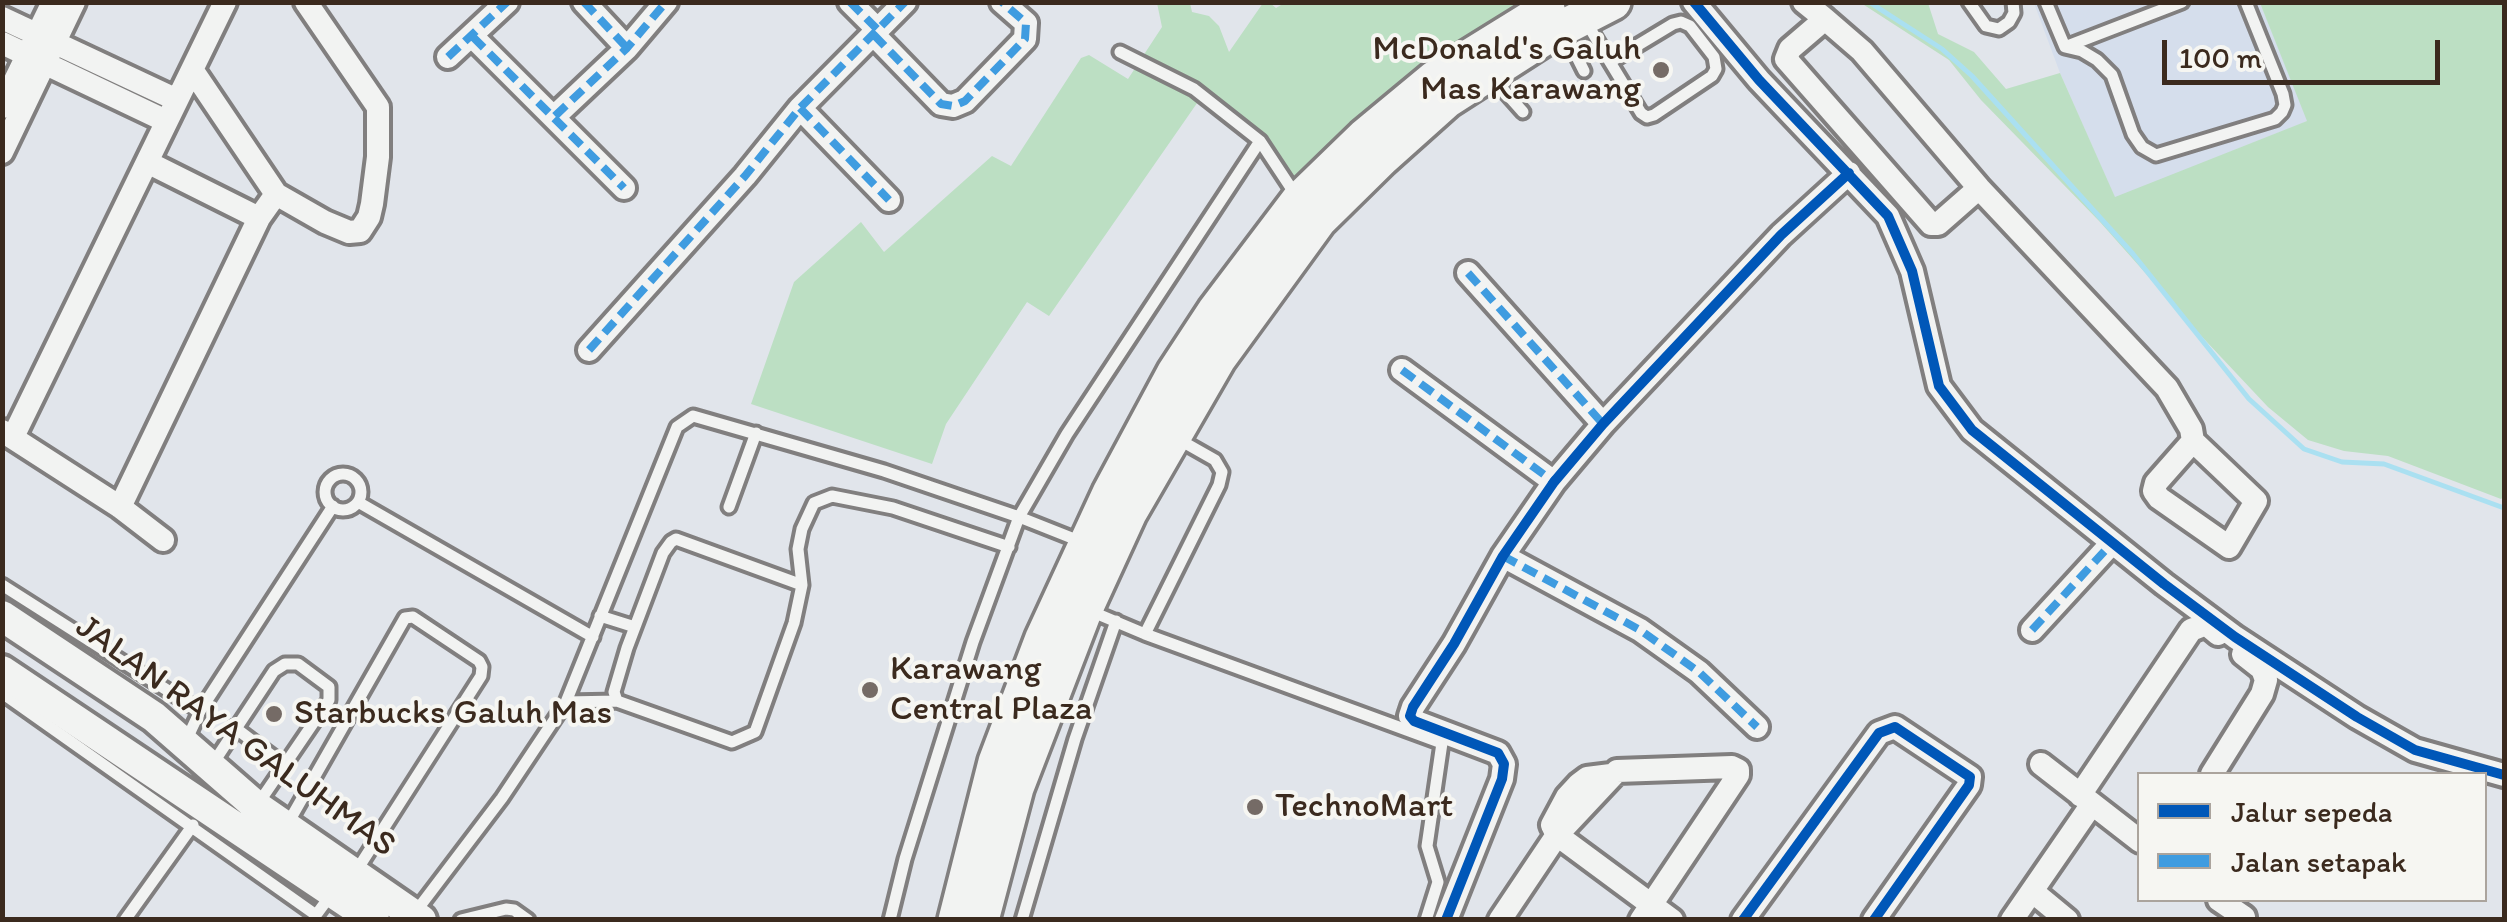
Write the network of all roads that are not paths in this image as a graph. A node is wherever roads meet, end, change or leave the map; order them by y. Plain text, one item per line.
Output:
1 (54, 2) edge
2 (74, 2) edge
3 (225, 2) edge
4 (306, 2) edge
5 (508, 2) edge
6 (584, 2) edge
7 (666, 2) edge
8 (850, 2) edge
9 (905, 2) edge
10 (1002, 2) edge
11 (1694, 2) edge
12 (1804, 2) edge
13 (1969, 2) edge
14 (2013, 2) edge
15 (2046, 2) edge
16 (2182, 2) edge
17 (2246, 2) edge
18 (1579, 12) edge
19 (2, 18) edge
20 (1825, 19) junction
21 (876, 32) junction
22 (473, 37) junction
23 (2, 43) edge
24 (2065, 47) junction
25 (627, 48) junction
26 (41, 50) junction
27 (1120, 52) dead end
28 (448, 57) dead end
29 (1610, 62) junction
30 (193, 71) junction
31 (1584, 71) dead end
32 (1489, 72) junction
33 (2, 107) edge
34 (800, 108) junction
35 (171, 111) junction
36 (1523, 112) dead end
37 (556, 116) junction
38 (1260, 140) junction
39 (2, 152) edge
40 (149, 162) junction
41 (1849, 172) junction
42 (624, 188) dead end
43 (1980, 188) junction
44 (276, 194) junction
45 (889, 200) dead end
46 (1299, 200) junction
47 (259, 218) junction
48 (1468, 273) dead end
49 (588, 350) dead end
50 (1402, 370) dead end
51 (1603, 424) junction
52 (8, 434) edge
53 (756, 434) junction
54 (1172, 436) junction
55 (2193, 442) junction
56 (1554, 482) junction
57 (358, 502) junction
58 (333, 506) junction
59 (120, 507) junction
60 (729, 508) dead end
61 (1019, 517) junction
62 (164, 540) dead end
63 (1086, 544) junction
64 (2111, 544) junction
65 (1009, 547) junction
66 (1503, 556) junction
67 (802, 585) junction
68 (2, 586) edge
69 (1100, 615) junction
70 (2, 616) edge
71 (600, 616) junction
72 (635, 627) junction
73 (2032, 630) dead end
74 (1145, 634) junction
75 (593, 637) junction
76 (2, 671) edge
77 (2, 694) edge
78 (616, 701) junction
79 (566, 702) junction
80 (200, 711) junction
81 (234, 727) junction
82 (1757, 727) dead end
83 (186, 742) junction
84 (284, 764) junction
85 (2041, 764) dead end
86 (212, 765) junction
87 (2213, 772) edge
88 (2504, 774) edge
89 (2086, 800) junction
90 (256, 806) junction
91 (192, 825) junction
92 (286, 825) junction
93 (1557, 835) junction
94 (2137, 839) edge
95 (2032, 892) junction
96 (330, 900) edge
97 (2222, 902) edge
98 (1646, 912) edge
99 (417, 917) edge
100 (893, 917) edge
101 (2244, 917) dead end
102 (125, 920) edge
103 (374, 920) edge
104 (461, 920) edge
105 (528, 920) edge
106 (956, 920) edge
107 (981, 920) edge
108 (1022, 920) edge
109 (1426, 920) edge
110 (1446, 920) edge
111 (1500, 920) edge
112 (1672, 920) edge
113 (1743, 920) edge
114 (1874, 920) edge
115 (2012, 920) edge
116 (2066, 920) edge

1 - 26 street
2 - 26 street
3 - 30 street
4 - 44 street
5 - 22 street
6 - 25 street
7 - 25 street
8 - 21 street
9 - 21 street
10 - 21 street
11 - 41 street
12 - 20 street
13 - 14 lane
15 - 24 lane
16 - 24 lane
17 - 24 lane
18 - 29 lane
18 - 31 lane
18 - 32 main road
18 - 46 main road
19 - 26 street
20 - 43 street
20 - 43 street
21 - 34 street
22 - 28 street
22 - 37 street
23 - 26 street
25 - 37 street
26 - 33 street
26 - 35 street
26 - 39 street
27 - 38 lane
29 - 29 lane
30 - 35 street
30 - 44 street
32 - 36 lane
32 - 54 main road
34 - 45 street
34 - 49 street
35 - 40 street
37 - 42 street
38 - 46 lane
38 - 61 lane
40 - 47 street
40 - 52 street
41 - 51 street
41 - 64 street
43 - 55 street
44 - 47 street
46 - 63 main road
47 - 59 street
48 - 51 street
50 - 56 street
51 - 56 street
52 - 59 street
53 - 60 lane
53 - 61 lane
53 - 71 lane
54 - 69 main road
54 - 74 lane
55 - 55 street
56 - 66 street
57 - 58 lane
57 - 58 lane
57 - 75 lane
58 - 80 lane
59 - 62 street
61 - 63 lane
61 - 65 lane
63 - 106 main road
64 - 73 street
64 - 88 street
65 - 67 lane
65 - 100 lane
66 - 82 street
66 - 110 street
67 - 72 lane
67 - 78 lane
68 - 80 lane
69 - 74 lane
69 - 107 main road
69 - 108 lane
70 - 83 main road, JALAN RAYA GALUHMAS
71 - 72 lane
71 - 75 lane
72 - 78 lane
74 - 109 lane
75 - 79 lane
76 - 96 main road, JALAN RAYA GALUHMAS
77 - 91 lane
78 - 79 lane
79 - 99 lane
80 - 83 lane
81 - 84 lane
81 - 84 lane
81 - 86 lane
83 - 86 main road, JALAN RAYA GALUHMAS
84 - 90 lane
85 - 89 street
86 - 90 main road, JALAN RAYA GALUHMAS
87 - 89 street
89 - 94 street
89 - 95 street
90 - 92 main road, JALAN RAYA GALUHMAS
91 - 96 lane
91 - 102 lane
92 - 96 main road, JALAN RAYA GALUHMAS
92 - 96 lane
93 - 98 street
93 - 98 street
93 - 111 street
95 - 115 street
95 - 116 street
96 - 99 main road, JALAN RAYA GALUHMAS
96 - 103 main road, JALAN RAYA GALUHMAS
97 - 101 street
98 - 112 street
104 - 105 lane
113 - 114 street

